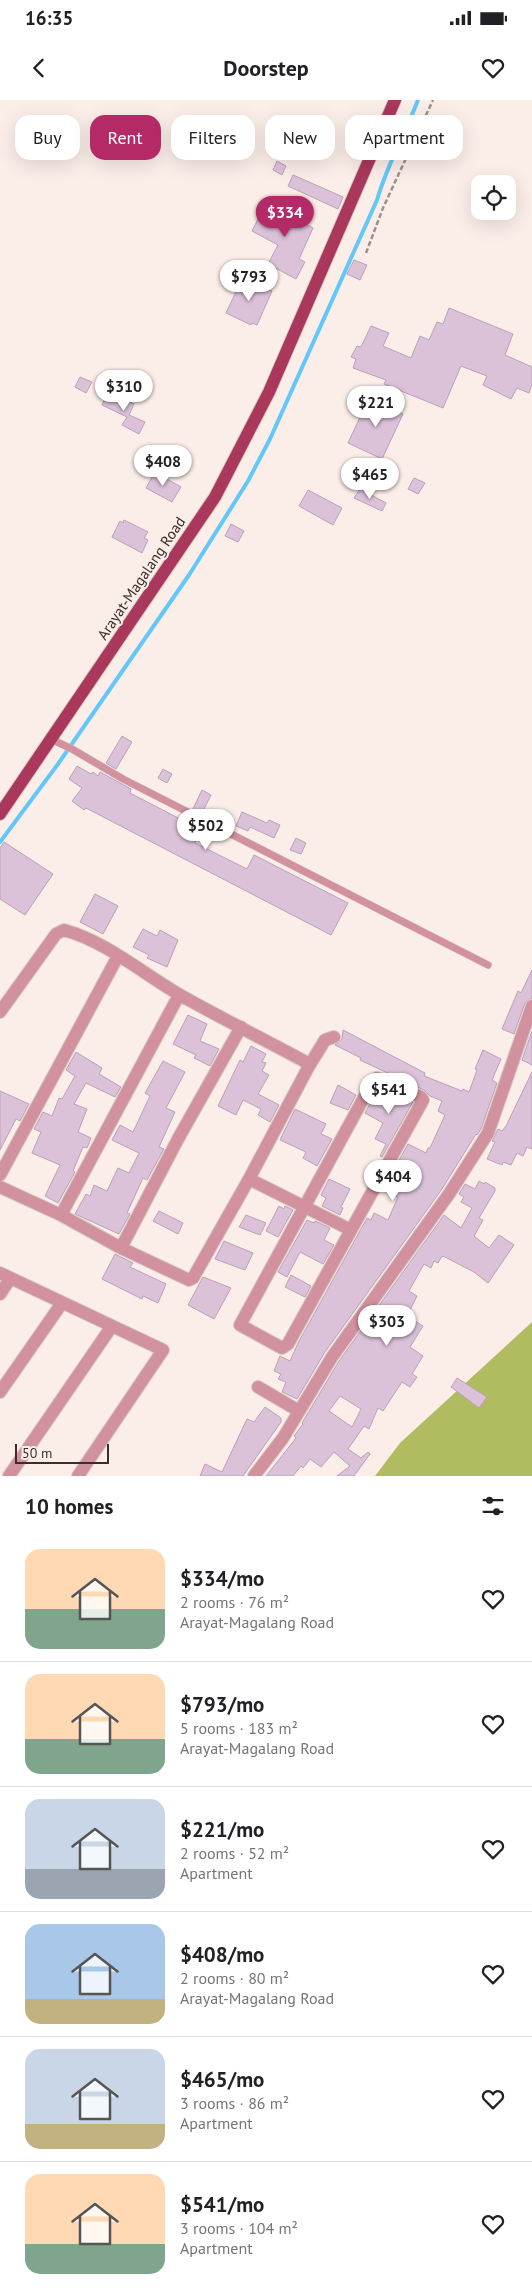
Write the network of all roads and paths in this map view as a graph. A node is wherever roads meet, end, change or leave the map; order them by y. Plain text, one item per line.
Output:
1 (395, 100) edge
2 (433, 100) edge
3 (366, 253) dead end
4 (55, 741) junction
5 (0, 814) edge
6 (118, 956) junction
7 (488, 965) dead end
8 (179, 994) junction
9 (532, 1006) edge
10 (0, 1012) edge
11 (241, 1027) junction
12 (334, 1037) dead end
13 (309, 1066) junction
14 (0, 1176) edge
15 (250, 1179) junction
16 (0, 1187) edge
17 (305, 1208) junction
18 (61, 1215) junction
19 (351, 1230) junction
20 (122, 1248) junction
21 (5, 1276) edge
22 (0, 1294) edge
23 (62, 1303) junction
24 (112, 1326) junction
25 (258, 1387) dead end
26 (0, 1392) edge
27 (299, 1411) junction
28 (9, 1476) edge
29 (78, 1476) edge
30 (254, 1476) edge

1 - 4 main road, Arayat-Magalang Road
2 - 3 path
4 - 5 main road, Arayat-Magalang Road
4 - 7 lane
6 - 8 street
6 - 10 street
6 - 14 street
8 - 11 street
8 - 18 street
9 - 27 street
11 - 13 street
11 - 20 street
12 - 13 street
13 - 15 street
15 - 17 street
15 - 20 street
16 - 18 street
17 - 19 street
17 - 19 street
17 - 19 street
18 - 20 street
21 - 22 street
21 - 23 street
23 - 24 street
23 - 26 street
24 - 28 street
24 - 29 street
25 - 27 street
27 - 30 street

